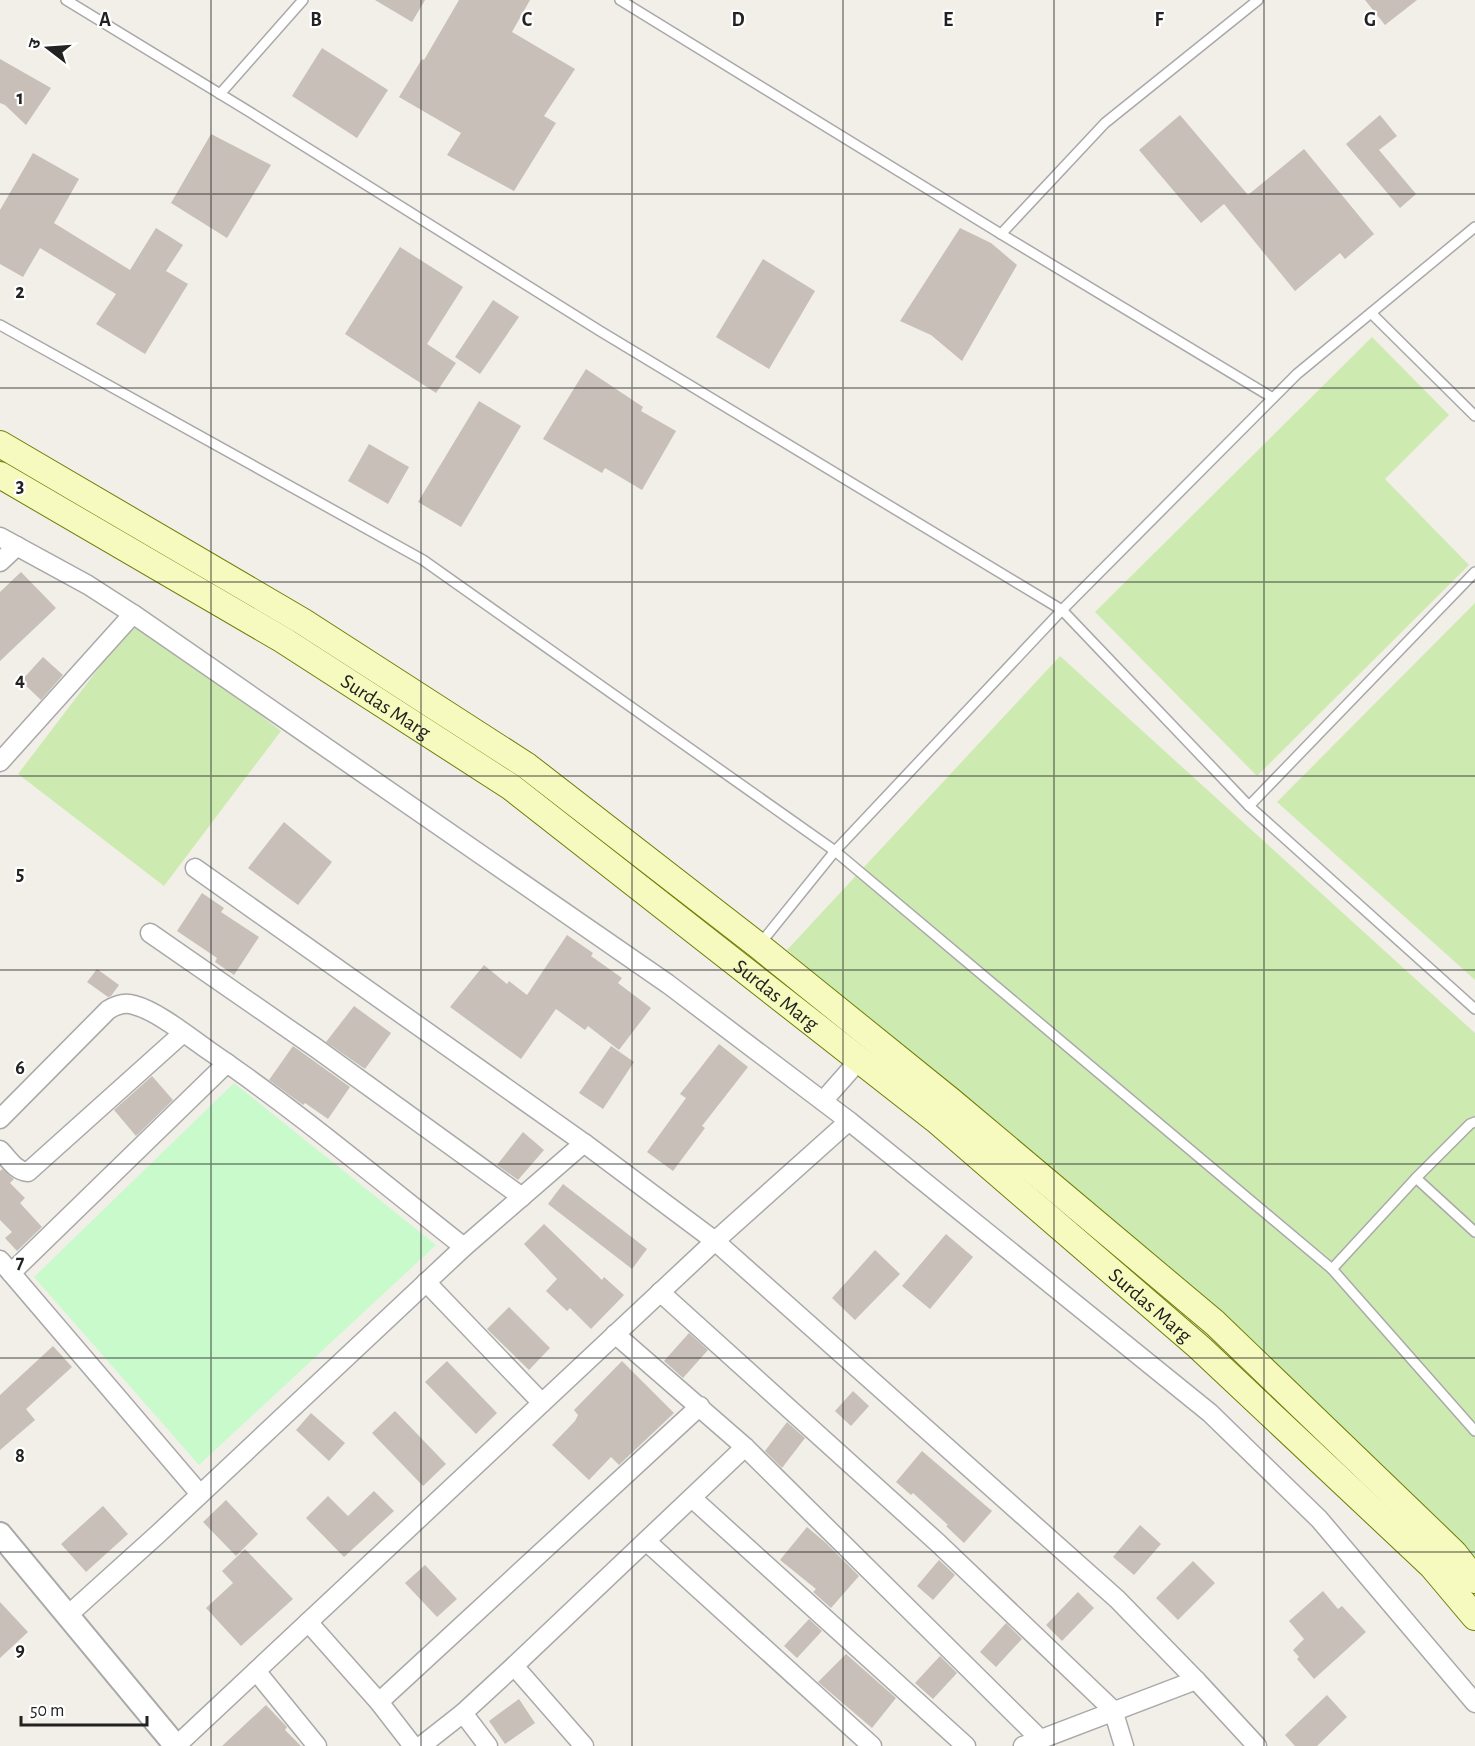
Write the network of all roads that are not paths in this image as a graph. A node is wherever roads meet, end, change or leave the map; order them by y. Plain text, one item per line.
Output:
1 (66, 0) edge
2 (303, 0) edge
3 (1258, 0) edge
4 (627, 2) edge
5 (220, 94) junction
6 (1475, 227) edge
7 (1000, 234) junction
8 (1371, 313) junction
9 (0, 325) edge
10 (1273, 398) junction
11 (1475, 416) edge
12 (0, 444) edge
13 (0, 475) edge
14 (0, 537) edge
15 (17, 546) junction
16 (0, 562) edge
17 (1475, 572) edge
18 (1062, 610) junction
19 (133, 614) junction
20 (0, 762) edge
21 (1249, 806) junction
22 (835, 851) junction
23 (195, 868) dead end
24 (150, 933) dead end
25 (759, 946) junction
26 (741, 967) junction
27 (1475, 1010) edge
28 (183, 1033) junction
29 (860, 1059) junction
30 (226, 1063) junction
31 (823, 1101) junction
32 (0, 1119) edge
33 (849, 1121) junction
34 (1475, 1122) edge
35 (584, 1143) junction
36 (0, 1149) edge
37 (1416, 1178) junction
38 (522, 1197) junction
39 (1475, 1232) edge
40 (715, 1241) junction
41 (464, 1247) junction
42 (6, 1267) edge
43 (1332, 1269) junction
44 (426, 1282) junction
45 (660, 1292) junction
46 (615, 1334) junction
47 (542, 1403) junction
48 (700, 1406) junction
49 (1475, 1431) edge
50 (745, 1447) junction
51 (200, 1494) junction
52 (692, 1498) junction
53 (0, 1534) edge
54 (646, 1541) junction
55 (1475, 1580) edge
56 (67, 1616) junction
57 (1475, 1617) edge
58 (308, 1622) junction
59 (514, 1666) junction
60 (256, 1671) junction
61 (1196, 1680) junction
62 (379, 1702) junction
63 (1475, 1703) edge
64 (1113, 1710) junction
65 (462, 1713) junction
66 (1040, 1739) junction
67 (176, 1746) edge
68 (317, 1746) edge
69 (412, 1746) edge
70 (421, 1746) edge
71 (488, 1746) edge
72 (584, 1746) edge
73 (872, 1746) edge
74 (966, 1746) edge
75 (1023, 1746) edge
76 (1124, 1746) edge
77 (1257, 1746) edge

1 - 5 lane
2 - 5 lane
3 - 7 lane
4 - 7 lane
5 - 18 lane
6 - 8 lane
7 - 10 lane
8 - 10 lane
8 - 11 lane
9 - 22 lane
10 - 18 lane
12 - 25 main road, Surdas Marg
13 - 26 main road, Surdas Marg
14 - 15 street
15 - 16 street
15 - 19 street
17 - 21 lane
18 - 21 lane
18 - 22 lane
19 - 20 street
19 - 31 street
21 - 27 lane
22 - 25 lane
22 - 43 lane
23 - 35 street
24 - 38 street
25 - 26 main road
25 - 55 main road, Surdas Marg
26 - 29 main road, Surdas Marg
28 - 30 street
28 - 32 street
28 - 36 street
29 - 31 street
29 - 57 main road, Surdas Marg
30 - 41 street
30 - 42 street
31 - 33 street
33 - 40 street
33 - 63 street
34 - 37 lane
35 - 38 street
35 - 40 street
37 - 39 lane
37 - 43 lane
38 - 41 street
40 - 45 street
40 - 61 street
41 - 44 street
42 - 51 street
43 - 49 lane
44 - 47 street
44 - 51 street
45 - 46 street
45 - 64 street
46 - 47 street
46 - 48 street
47 - 58 street
48 - 50 street
48 - 62 street
50 - 52 street
50 - 66 street
51 - 56 street
52 - 54 street
52 - 74 street
53 - 56 street
54 - 59 street
54 - 73 street
56 - 67 street
58 - 60 street
58 - 62 street
59 - 65 street
59 - 72 street
60 - 67 street
60 - 68 street
61 - 64 street
61 - 77 street
62 - 69 street
64 - 66 street
64 - 76 street
65 - 70 street
65 - 71 street
66 - 75 street

